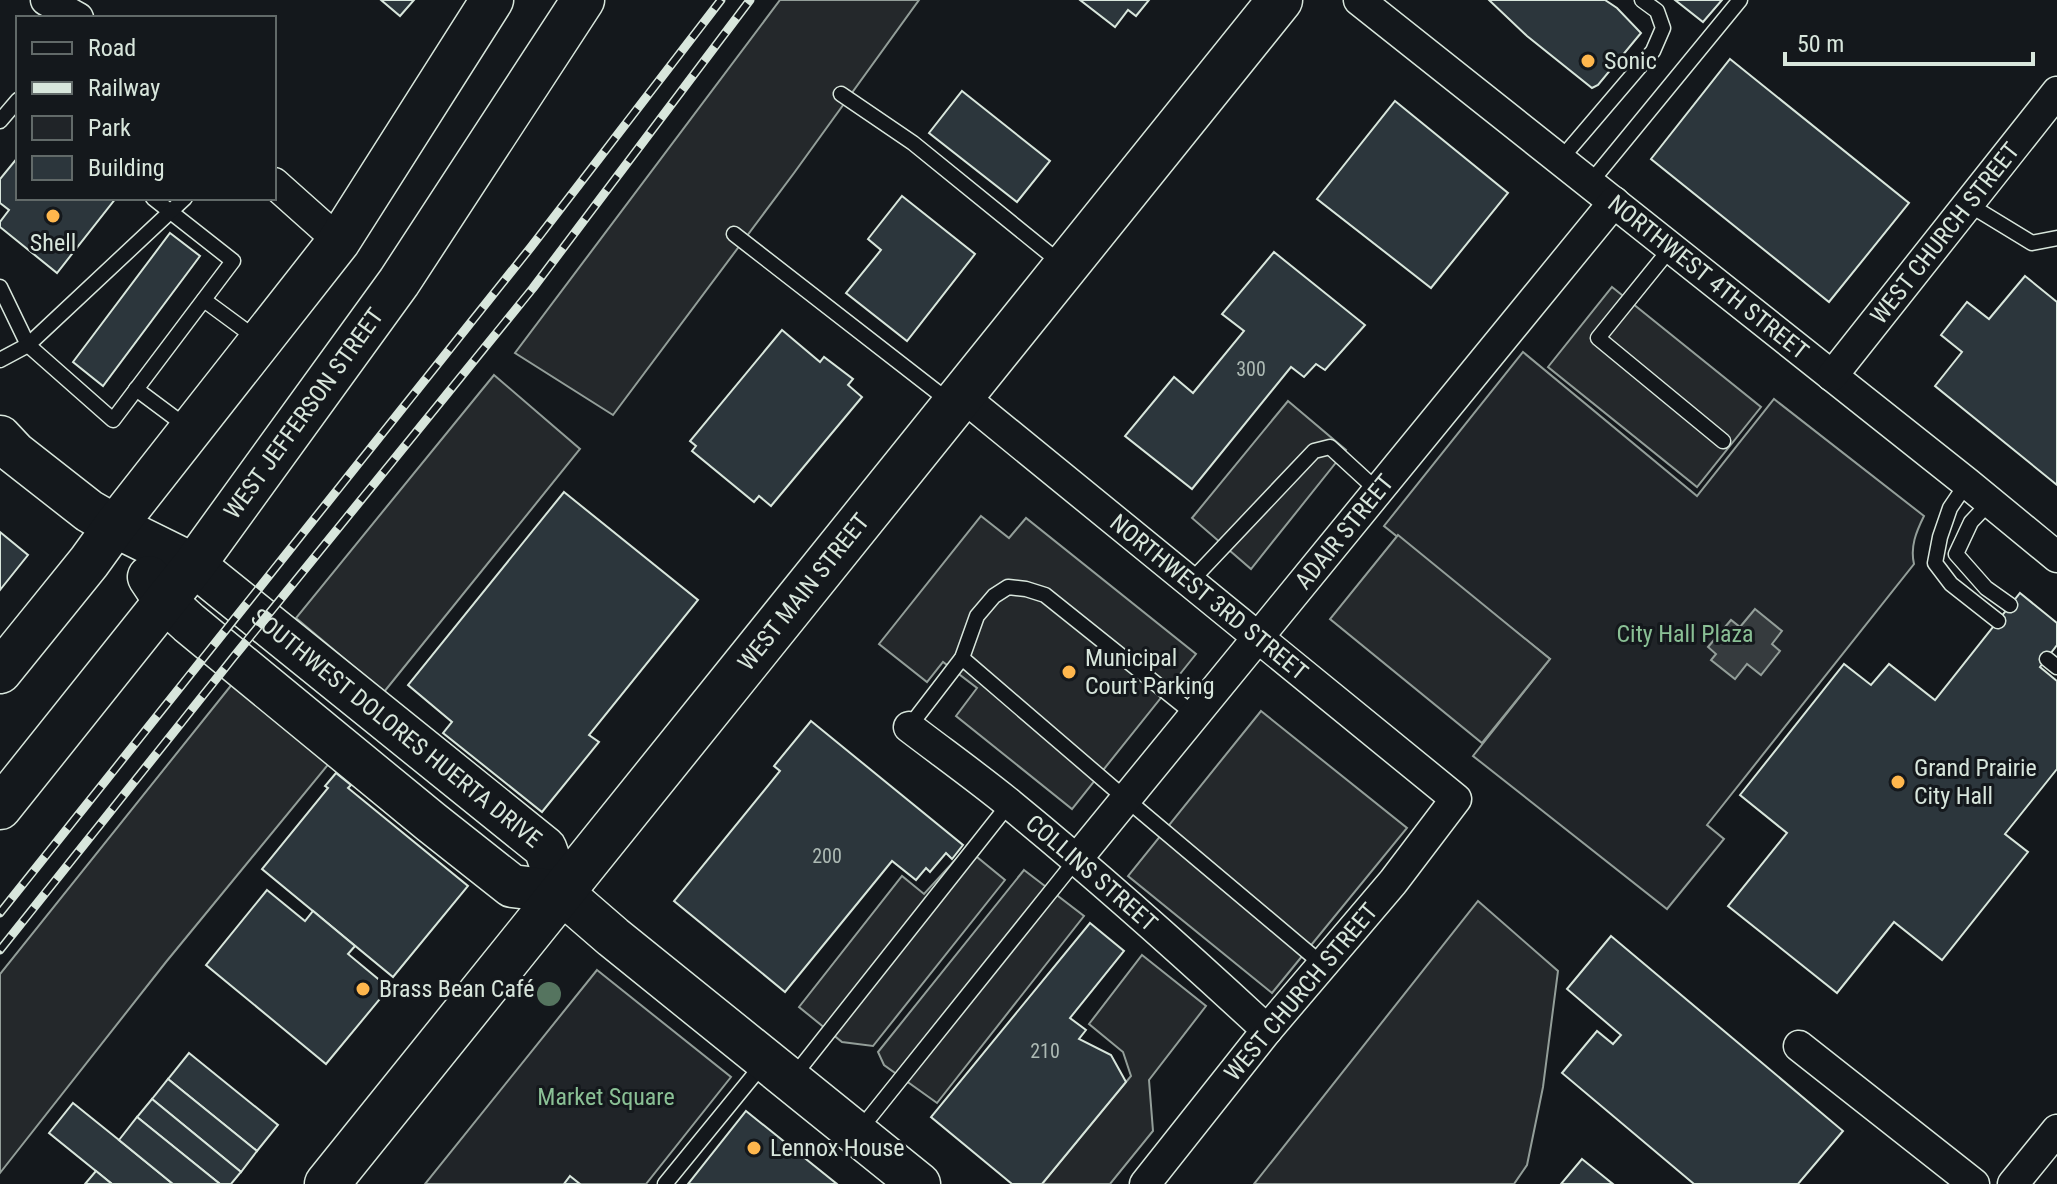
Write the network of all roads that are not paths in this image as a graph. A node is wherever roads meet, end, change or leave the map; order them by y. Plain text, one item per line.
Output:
1 (46, 0) edge
2 (68, 0) edge
3 (492, 0) edge
4 (583, 0) edge
5 (1280, 0) edge
6 (1359, 0) edge
7 (1642, 0) edge
8 (1740, 0) edge
9 (74, 16) edge
10 (87, 16) edge
11 (2057, 92) edge
12 (841, 94) dead end
13 (16, 102) edge
14 (0, 121) edge
15 (1560, 160) junction
16 (1590, 183) junction
17 (276, 185) edge
18 (155, 200) edge
19 (183, 200) edge
20 (1614, 202) junction
21 (1968, 204) junction
22 (171, 213) junction
23 (734, 234) dead end
24 (2057, 238) edge
25 (339, 241) junction
26 (1670, 249) junction
27 (1065, 267) junction
28 (0, 287) edge
29 (204, 300) junction
30 (260, 342) junction
31 (28, 345) junction
32 (0, 360) edge
33 (1832, 376) junction
34 (136, 389) junction
35 (958, 400) junction
36 (191, 430) junction
37 (0, 437) edge
38 (1723, 441) dead end
39 (1378, 491) junction
40 (1978, 492) junction
41 (115, 526) junction
42 (2057, 557) edge
43 (194, 565) junction
44 (1190, 582) junction
45 (165, 601) junction
46 (2010, 605) dead end
47 (1998, 621) dead end
48 (1258, 637) junction
49 (962, 658) junction
50 (0, 672) edge
51 (1195, 715) junction
52 (909, 727) joint
53 (1126, 799) junction
54 (1456, 799) joint
55 (1009, 804) junction
56 (0, 808) edge
57 (1076, 860) junction
58 (561, 892) junction
59 (1322, 964) junction
60 (1267, 1030) junction
61 (1799, 1046) dead end
62 (778, 1070) junction
63 (2057, 1130) edge
64 (856, 1134) junction
65 (327, 1184) edge
66 (665, 1184) edge
67 (919, 1184) edge
68 (1145, 1184) edge
69 (1974, 1184) edge
70 (2013, 1184) edge

1 - 9 street
2 - 10 street
3 - 25 main road
4 - 43 main road, WEST JEFFERSON STREET
5 - 27 main road, WEST MAIN STREET
6 - 15 street, NORTHWEST 4TH STREET
7 - 15 lane
8 - 16 lane
11 - 21 street, WEST CHURCH STREET
12 - 27 lane
13 - 14 lane
15 - 16 street, NORTHWEST 4TH STREET
16 - 20 street, NORTHWEST 4TH STREET
17 - 25 street
18 - 22 lane
19 - 22 lane
20 - 26 street, NORTHWEST 4TH STREET
20 - 39 street, ADAIR STREET
21 - 24 lane
21 - 33 street, WEST CHURCH STREET
22 - 29 lane
22 - 31 lane
23 - 35 lane
25 - 30 main road
26 - 33 street, NORTHWEST 4TH STREET
26 - 38 lane
27 - 35 main road, WEST MAIN STREET
28 - 31 lane
29 - 30 lane
29 - 34 lane
30 - 36 main road
31 - 32 lane
31 - 34 lane
33 - 40 street, NORTHWEST 4TH STREET
34 - 36 lane
35 - 44 street, NORTHWEST 3RD STREET
35 - 58 main road, WEST MAIN STREET
36 - 41 main road
37 - 41 main road, SOUTHWEST DOLORES HUERTA DRIVE
39 - 44 lane
39 - 48 street, ADAIR STREET
40 - 42 street, NORTHWEST 4TH STREET
40 - 46 lane
40 - 47 lane
41 - 43 main road, SOUTHWEST DOLORES HUERTA DRIVE
41 - 45 main road, SOUTHWEST DOLORES HUERTA DRIVE
41 - 50 main road
43 - 45 main road, WEST JEFFERSON STREET
43 - 58 main road, SOUTHWEST DOLORES HUERTA DRIVE
44 - 48 street, NORTHWEST 3RD STREET
45 - 56 main road, WEST JEFFERSON STREET
45 - 58 main road, SOUTHWEST DOLORES HUERTA DRIVE
48 - 51 street, ADAIR STREET
48 - 54 street, NORTHWEST 3RD STREET
49 - 51 lane
49 - 52 lane
49 - 53 lane
51 - 53 street, ADAIR STREET
52 - 55 street, COLLINS STREET
53 - 57 street, ADAIR STREET
53 - 59 lane
54 - 59 street, WEST CHURCH STREET
55 - 57 street, COLLINS STREET
55 - 62 lane
57 - 60 street, COLLINS STREET
57 - 64 lane
58 - 62 main road
58 - 65 main road, WEST MAIN STREET
59 - 60 street, WEST CHURCH STREET
60 - 68 street, WEST CHURCH STREET
61 - 69 street
62 - 64 main road
62 - 66 lane
63 - 70 street
64 - 67 main road

